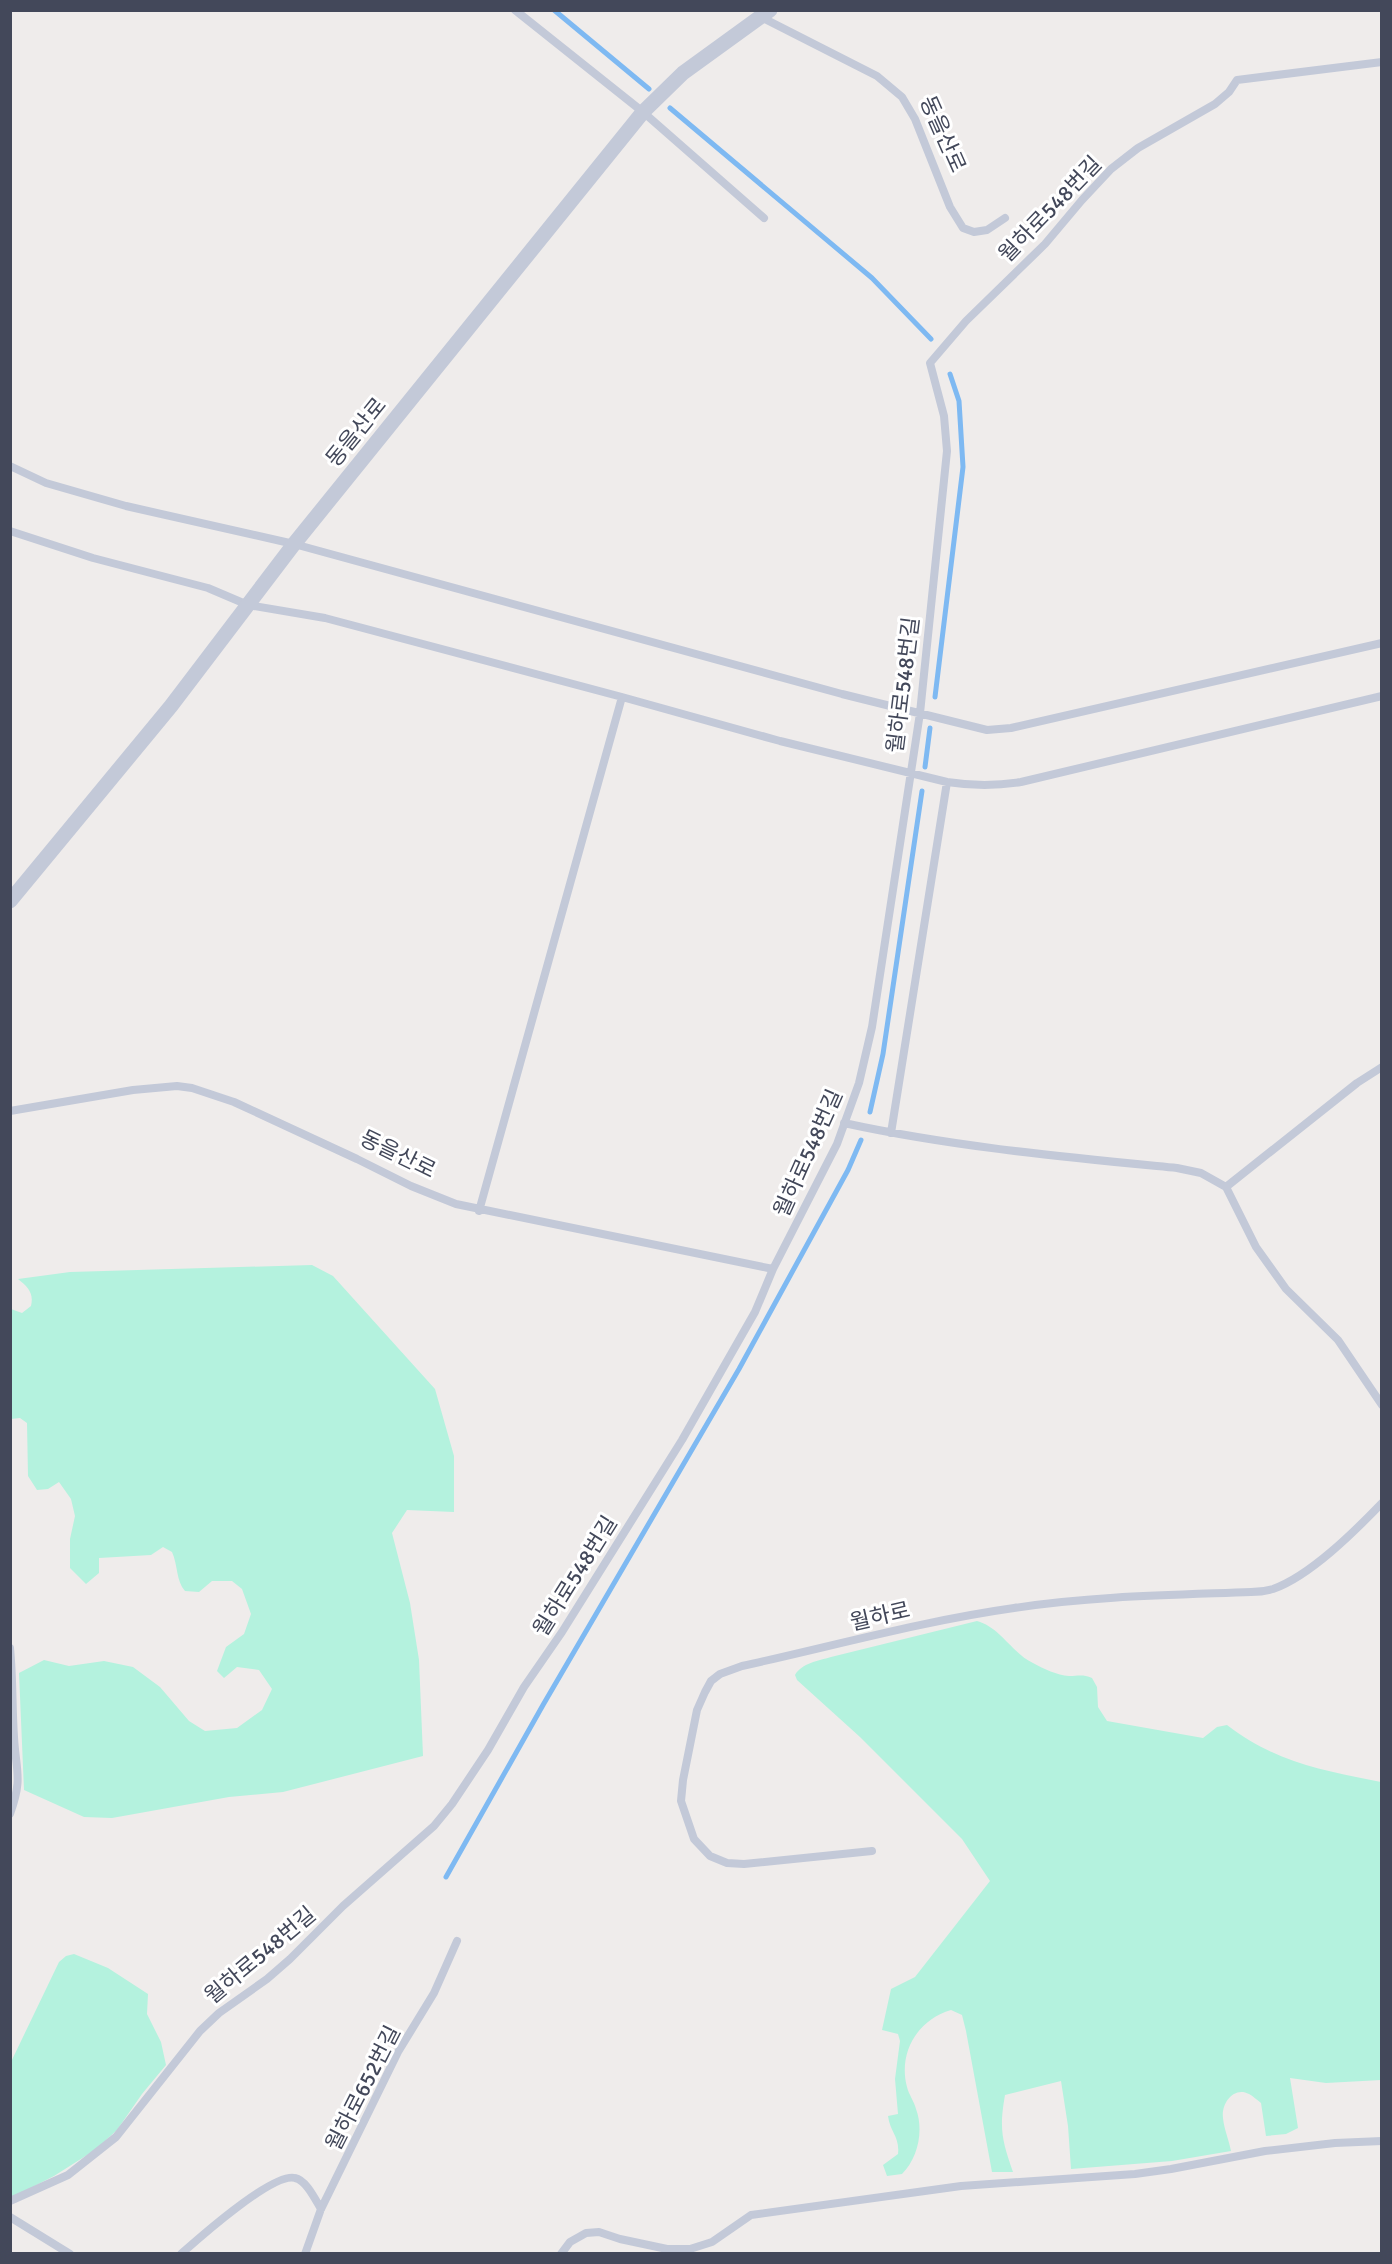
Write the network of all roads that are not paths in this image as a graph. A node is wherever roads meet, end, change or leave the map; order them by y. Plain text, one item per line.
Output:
1 (515, 10) edge
2 (766, 14) edge
3 (1382, 62) edge
4 (643, 112) junction
5 (764, 218) dead end
6 (1005, 218) dead end
7 (10, 466) edge
8 (10, 531) edge
9 (294, 544) junction
10 (248, 605) junction
11 (1382, 644) edge
12 (1382, 696) edge
13 (622, 697) junction
14 (920, 713) junction
15 (910, 773) junction
16 (947, 782) junction
17 (10, 901) edge
18 (1382, 1067) edge
19 (10, 1111) edge
20 (844, 1123) junction
21 (891, 1133) junction
22 (1226, 1187) junction
23 (479, 1210) junction
24 (773, 1269) junction
25 (1382, 1405) edge
26 (1382, 1503) edge
27 (10, 1648) edge
28 (10, 1814) edge
29 (872, 1851) dead end
30 (457, 1941) dead end
31 (1382, 2141) edge
32 (10, 2201) edge
33 (321, 2209) junction
34 (10, 2217) edge
35 (70, 2253) edge
36 (181, 2253) edge
37 (305, 2253) edge
38 (561, 2253) edge

1 - 4 lane
2 - 4 street, 동을산로
2 - 6 lane, 동을산로
3 - 14 lane, 월하로548번길
4 - 5 lane
4 - 9 street, 동을산로
7 - 9 lane
8 - 10 lane
9 - 10 street, 동을산로
9 - 14 lane
10 - 13 lane
10 - 17 street, 동을산로
11 - 14 lane
12 - 16 lane
13 - 15 lane
13 - 23 lane
14 - 15 lane, 월하로548번길
15 - 16 lane
15 - 20 lane, 월하로548번길
16 - 21 lane
18 - 22 lane
19 - 23 lane, 동을산로
20 - 21 lane
20 - 24 lane, 월하로548번길
21 - 22 lane
22 - 25 lane
23 - 24 lane, 동을산로
24 - 32 lane, 월하로548번길
26 - 29 lane, 월하로
27 - 28 lane
30 - 33 lane, 월하로652번길
31 - 38 lane
33 - 36 lane
33 - 37 lane, 월하로652번길
34 - 35 lane

